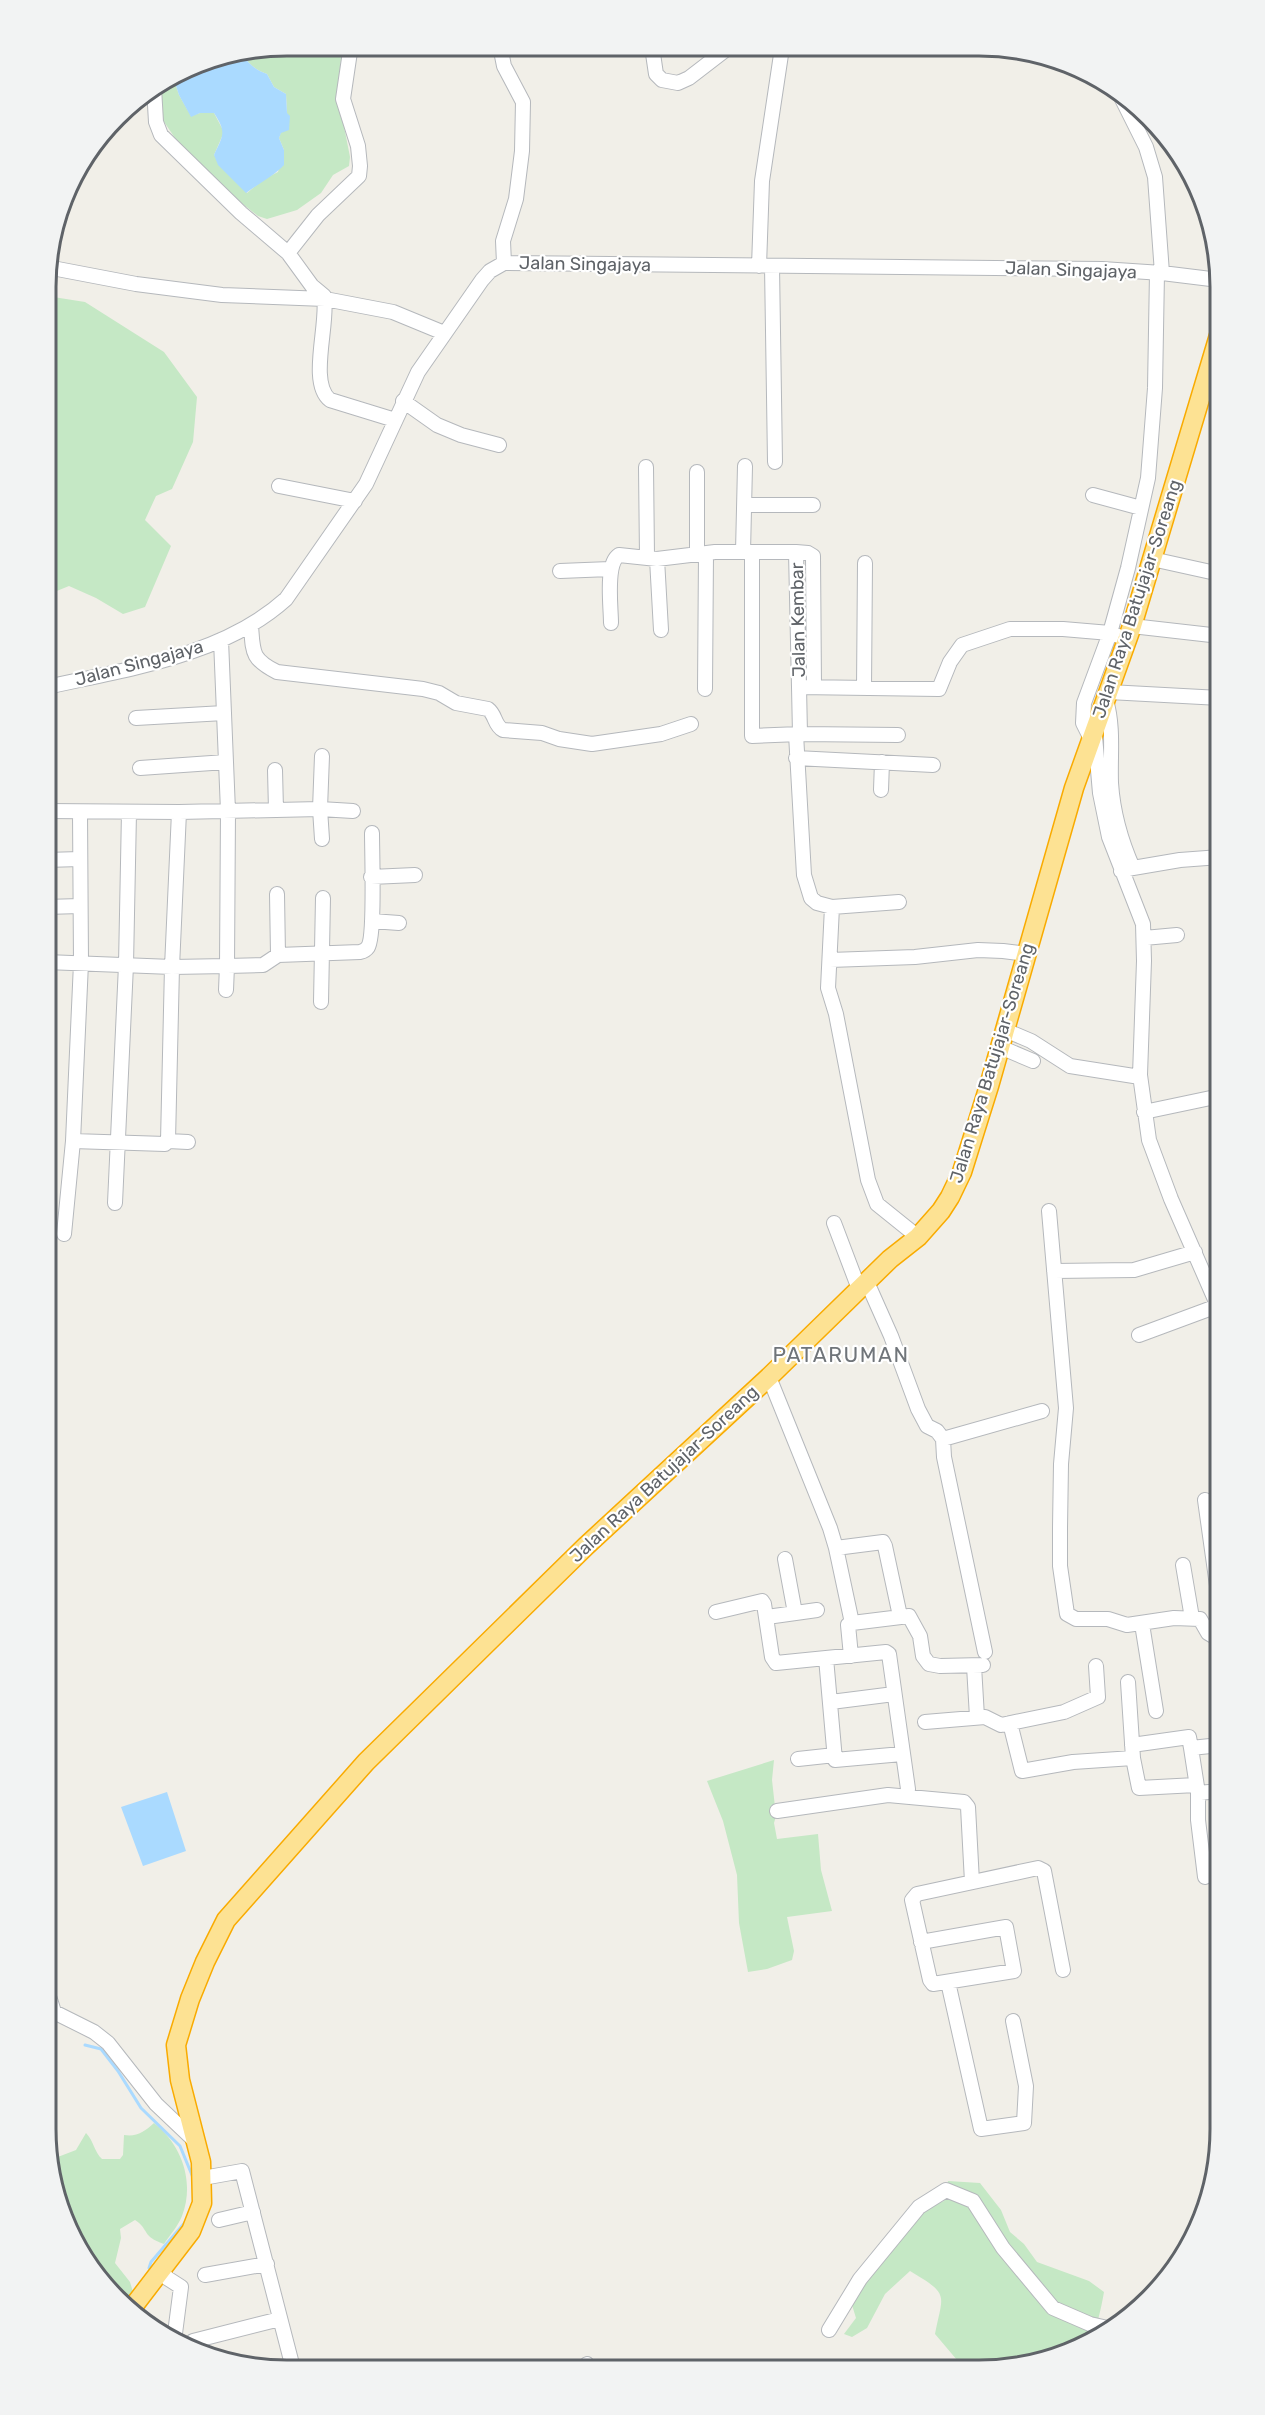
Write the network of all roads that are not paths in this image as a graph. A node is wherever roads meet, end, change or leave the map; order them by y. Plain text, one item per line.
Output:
1 (350, 55) edge
2 (502, 55) edge
3 (653, 55) edge
4 (719, 55) edge
5 (781, 55) edge
6 (155, 97) edge
7 (1127, 109) edge
8 (288, 253) junction
9 (504, 263) junction
10 (766, 266) junction
11 (56, 269) edge
12 (1159, 273) junction
13 (1210, 279) edge
14 (325, 300) junction
15 (444, 333) junction
16 (1210, 367) edge
17 (403, 401) junction
18 (395, 420) junction
19 (499, 445) dead end
20 (775, 462) dead end
21 (745, 466) dead end
22 (646, 467) dead end
23 (697, 472) dead end
24 (279, 486) dead end
25 (1093, 495) dead end
26 (355, 501) junction
27 (745, 505) junction
28 (813, 505) dead end
29 (1141, 508) junction
30 (748, 552) junction
31 (796, 552) junction
32 (701, 555) junction
33 (652, 558) junction
34 (1152, 559) junction
35 (865, 562) dead end
36 (610, 569) junction
37 (560, 570) dead end
38 (1210, 572) edge
39 (611, 623) dead end
40 (251, 625) junction
41 (661, 630) dead end
42 (1120, 634) junction
43 (1210, 636) edge
44 (221, 640) junction
45 (56, 685) edge
46 (799, 687) junction
47 (814, 687) junction
48 (864, 688) junction
49 (705, 689) dead end
50 (1210, 698) edge
51 (1106, 699) junction
52 (224, 713) junction
53 (136, 718) dead end
54 (692, 723) dead end
55 (1094, 730) junction
56 (798, 734) junction
57 (898, 735) dead end
58 (322, 756) dead end
59 (796, 758) junction
60 (226, 762) junction
61 (882, 762) junction
62 (933, 765) dead end
63 (140, 768) dead end
64 (275, 770) dead end
65 (881, 790) dead end
66 (320, 809) junction
67 (276, 810) junction
68 (56, 811) edge
69 (228, 811) junction
70 (353, 811) dead end
71 (80, 812) junction
72 (129, 812) junction
73 (179, 812) junction
74 (372, 833) dead end
75 (322, 839) dead end
76 (1210, 858) edge
77 (80, 859) junction
78 (56, 860) edge
79 (1127, 869) junction
80 (415, 875) dead end
81 (371, 876) junction
82 (277, 894) dead end
83 (323, 898) dead end
84 (899, 902) dead end
85 (80, 906) junction
86 (56, 907) edge
87 (832, 907) junction
88 (372, 921) junction
89 (399, 923) dead end
90 (1177, 935) dead end
91 (1144, 938) junction
92 (322, 953) junction
93 (1027, 954) junction
94 (278, 955) junction
95 (830, 960) junction
96 (56, 962) edge
97 (81, 963) junction
98 (126, 965) junction
99 (227, 966) junction
100 (172, 967) junction
101 (226, 990) dead end
102 (321, 1002) dead end
103 (1003, 1039) junction
104 (1033, 1061) dead end
105 (1140, 1077) junction
106 (1210, 1098) edge
107 (1144, 1112) junction
108 (73, 1141) junction
109 (168, 1141) junction
110 (188, 1142) dead end
111 (119, 1143) junction
112 (116, 1203) dead end
113 (1049, 1211) dead end
114 (834, 1223) dead end
115 (64, 1234) dead end
116 (918, 1237) junction
117 (1195, 1252) junction
118 (1054, 1271) junction
119 (863, 1286) junction
120 (1210, 1286) edge
121 (1210, 1310) edge
122 (1139, 1335) dead end
123 (769, 1377) junction
124 (1042, 1411) dead end
125 (943, 1439) junction
126 (1205, 1500) dead end
127 (1210, 1536) edge
128 (836, 1548) junction
129 (785, 1559) dead end
130 (1183, 1564) dead end
131 (817, 1610) dead end
132 (716, 1612) dead end
133 (795, 1613) junction
134 (900, 1616) junction
135 (766, 1617) junction
136 (1210, 1617) edge
137 (1196, 1619) junction
138 (852, 1623) junction
139 (1142, 1624) junction
140 (1210, 1634) edge
141 (851, 1656) junction
142 (826, 1658) junction
143 (981, 1661) junction
144 (1096, 1666) dead end
145 (1128, 1682) dead end
146 (894, 1694) junction
147 (831, 1702) junction
148 (1156, 1711) dead end
149 (977, 1717) junction
150 (925, 1722) dead end
151 (1010, 1723) junction
152 (1210, 1746) edge
153 (1191, 1748) junction
154 (1132, 1752) junction
155 (902, 1754) junction
156 (835, 1755) junction
157 (798, 1759) dead end
158 (1197, 1789) junction
159 (1210, 1790) edge
160 (907, 1797) junction
161 (777, 1810) dead end
162 (1205, 1877) dead end
163 (972, 1881) junction
164 (921, 1942) junction
165 (1064, 1970) dead end
166 (948, 1982) junction
167 (56, 2013) edge
168 (1013, 2021) dead end
169 (196, 2142) junction
170 (203, 2178) junction
171 (253, 2211) junction
172 (219, 2220) dead end
173 (267, 2264) junction
174 (161, 2269) junction
175 (205, 2275) dead end
176 (136, 2303) edge
177 (280, 2319) junction
178 (1098, 2326) edge
179 (829, 2330) dead end
180 (175, 2331) edge
181 (195, 2341) edge
182 (291, 2360) edge

1 - 8 street
2 - 9 street
3 - 4 street
5 - 10 street
6 - 8 street
7 - 12 street
8 - 14 street
9 - 10 street, Jalan Singajaya
9 - 15 street, Jalan Singajaya
10 - 12 street, Jalan Singajaya
10 - 20 street
11 - 14 street
12 - 13 street, Jalan Singajaya
12 - 29 street
14 - 15 street
14 - 18 street
15 - 17 street, Jalan Singajaya
16 - 34 highway, Jalan Raya Batujajar-Soreang
17 - 18 street, Jalan Singajaya
17 - 19 street
18 - 26 street, Jalan Singajaya
21 - 27 street
22 - 33 street
23 - 32 street
24 - 26 street
25 - 29 street
26 - 40 street, Jalan Singajaya
27 - 28 street
27 - 30 street
29 - 42 street
30 - 31 street, Jalan Kembar
30 - 32 street, Jalan Kembar
30 - 56 street
31 - 46 street, Jalan Kembar
31 - 47 street
32 - 33 street, Jalan Kembar
32 - 49 street
33 - 36 street, Jalan Kembar
33 - 41 street
34 - 38 street
34 - 42 highway, Jalan Raya Batujajar-Soreang
35 - 48 street
36 - 37 street
36 - 39 street
40 - 44 street, Jalan Singajaya
40 - 54 street
42 - 43 street
42 - 48 street, Jalan Kembar
42 - 51 highway, Jalan Raya Batujajar-Soreang
42 - 55 street
44 - 45 street, Jalan Singajaya
44 - 52 street
46 - 47 street, Jalan Kembar
46 - 56 street
47 - 48 street, Jalan Kembar
50 - 51 street
51 - 55 highway, Jalan Raya Batujajar-Soreang
51 - 79 street
52 - 53 street
52 - 60 street
55 - 79 street
55 - 93 highway, Jalan Raya Batujajar-Soreang
56 - 57 street
56 - 59 street
58 - 66 street
59 - 61 street
59 - 87 street
60 - 63 street
60 - 69 street
61 - 62 street
61 - 65 street
64 - 67 street
66 - 67 street
66 - 70 street
66 - 75 street
67 - 69 street
68 - 71 street
69 - 73 street
69 - 99 street
71 - 72 street
71 - 77 street
72 - 73 street
72 - 98 street
73 - 100 street
74 - 81 street
76 - 79 street
77 - 78 street
77 - 85 street
79 - 91 street
80 - 81 street
81 - 88 street
82 - 94 street
83 - 92 street
84 - 87 street
85 - 86 street
85 - 97 street
87 - 95 street
88 - 89 street
88 - 92 street
90 - 91 street
91 - 105 street
92 - 94 street
92 - 102 street
93 - 95 street
93 - 103 highway, Jalan Raya Batujajar-Soreang
94 - 99 street
95 - 116 street
96 - 97 street
97 - 98 street
97 - 108 street
98 - 100 street
98 - 111 street
99 - 100 street
99 - 101 street
100 - 109 street
103 - 104 street
103 - 105 street
103 - 116 highway, Jalan Raya Batujajar-Soreang
105 - 107 street
106 - 107 street
107 - 117 street
108 - 111 street
108 - 115 street
109 - 110 street
109 - 111 street
111 - 112 street
113 - 118 street
114 - 119 street
116 - 119 highway, Jalan Raya Batujajar-Soreang
117 - 118 street
117 - 120 street
118 - 139 street
119 - 123 highway, Jalan Raya Batujajar-Soreang
119 - 125 street
121 - 122 street
123 - 128 street
123 - 169 highway, Jalan Raya Batujajar-Soreang
124 - 125 street
125 - 143 street
126 - 127 street
128 - 134 street
128 - 138 street
129 - 133 street
130 - 137 street
131 - 133 street
132 - 135 street
133 - 135 street
134 - 138 street
134 - 143 street
135 - 142 street
136 - 137 street
137 - 139 street
137 - 140 street
138 - 141 street
139 - 148 street
141 - 142 street
141 - 146 street
142 - 147 street
143 - 149 street
144 - 151 street
145 - 154 street
146 - 147 street
146 - 155 street
147 - 156 street
149 - 150 street
149 - 151 street
151 - 154 street
152 - 153 street
153 - 154 street
153 - 158 street
154 - 158 street
155 - 156 street
155 - 160 street
156 - 157 street
158 - 159 street
158 - 162 street
160 - 161 street
160 - 163 street
163 - 164 street
163 - 165 street
164 - 166 street
164 - 166 street
166 - 168 street
167 - 169 street
169 - 170 highway, Jalan Raya Batujajar-Soreang
170 - 171 street
170 - 174 highway, Jalan Raya Batujajar-Soreang
171 - 172 street
171 - 173 street
173 - 175 street
173 - 177 street
174 - 176 highway, Jalan Raya Batujajar-Soreang
174 - 180 street
177 - 181 street
177 - 182 street
178 - 179 street

